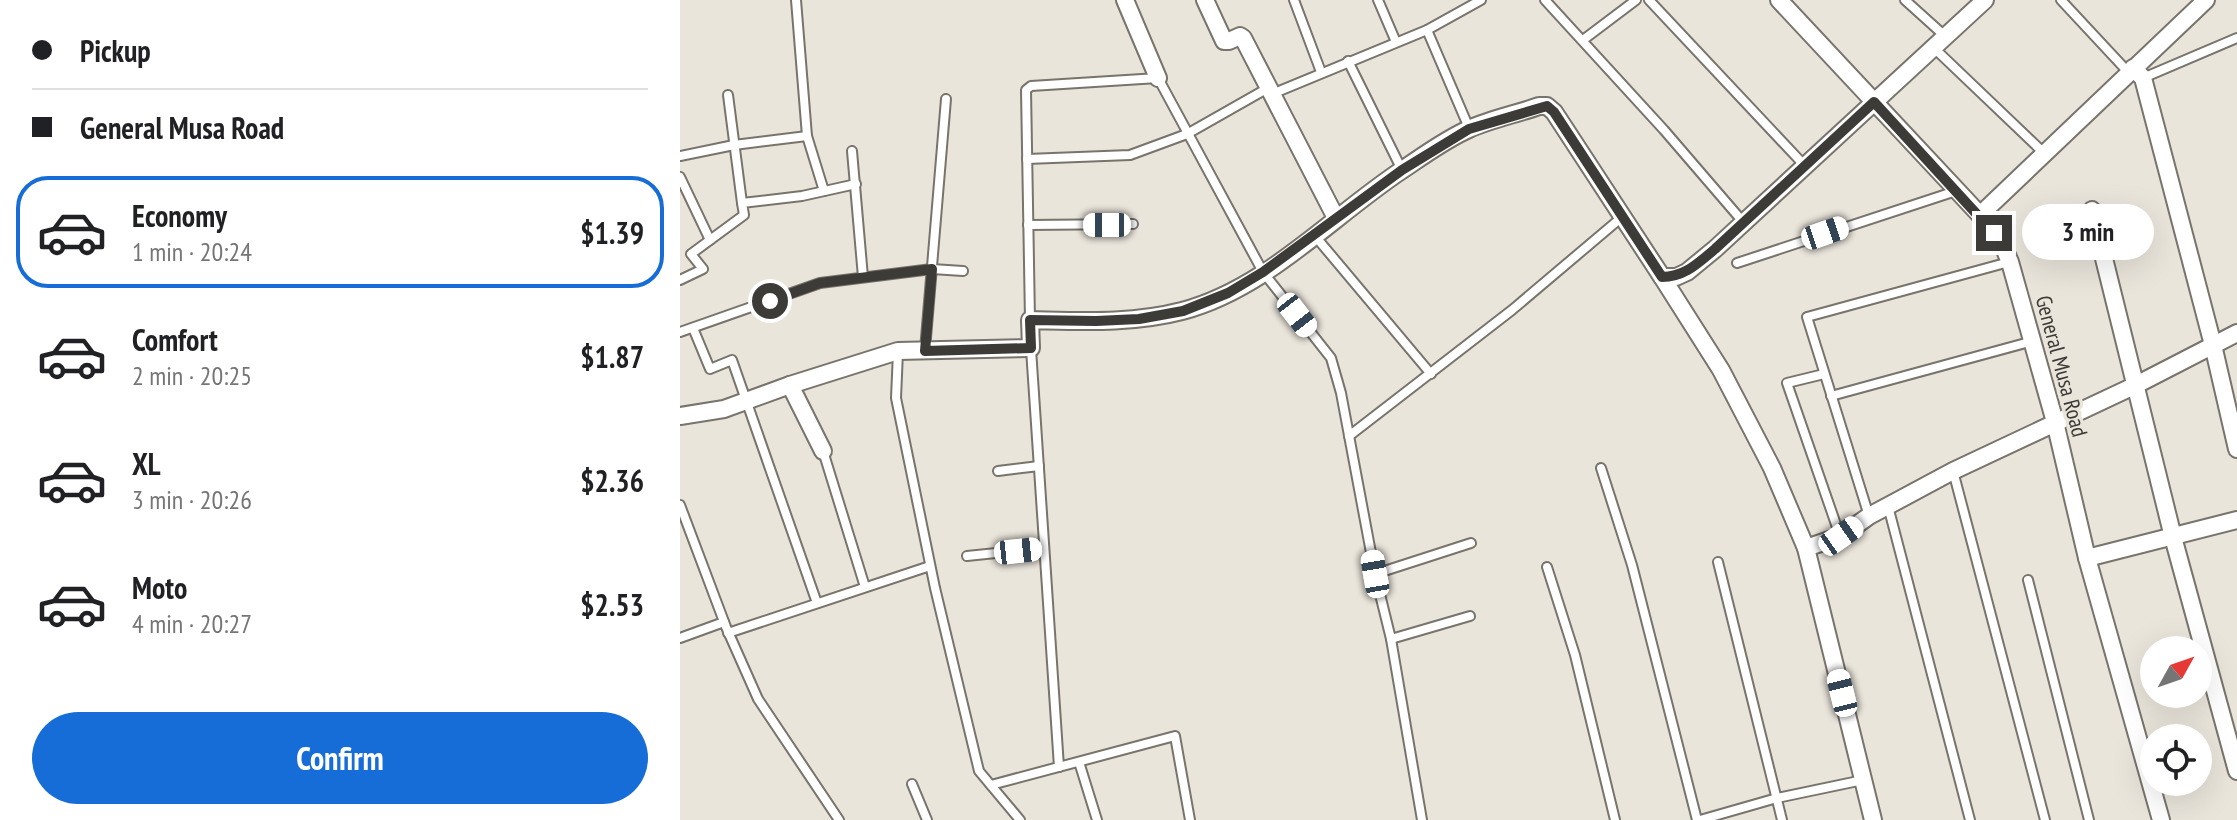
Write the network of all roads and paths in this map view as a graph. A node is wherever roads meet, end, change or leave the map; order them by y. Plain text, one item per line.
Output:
1 (796, 0) edge
2 (1125, 0) edge
3 (1205, 0) edge
4 (1294, 0) edge
5 (1378, 0) edge
6 (1481, 0) edge
7 (1545, 0) edge
8 (1636, 0) edge
9 (1649, 0) edge
10 (1779, 0) edge
11 (1905, 0) edge
12 (1985, 0) edge
13 (2061, 0) edge
14 (2206, 0) edge
15 (1427, 30) junction
16 (2237, 38) edge
17 (1583, 40) junction
18 (1396, 42) junction
19 (1940, 42) junction
20 (1348, 61) junction
21 (1321, 72) junction
22 (2135, 73) junction
23 (1158, 78) junction
24 (1269, 91) junction
25 (728, 95) dead end
26 (946, 99) dead end
27 (1874, 102) junction
28 (1469, 129) junction
29 (1187, 134) junction
30 (807, 136) junction
31 (734, 145) junction
32 (852, 151) dead end
33 (2046, 155) junction
34 (680, 156) edge
35 (1027, 159) junction
36 (1805, 166) junction
37 (1402, 170) junction
38 (680, 177) edge
39 (856, 184) junction
40 (824, 191) junction
41 (1956, 191) junction
42 (742, 203) junction
43 (2092, 210) dead end
44 (1980, 215) junction
45 (1622, 216) junction
46 (1336, 218) junction
47 (1744, 223) junction
48 (1133, 224) dead end
49 (1028, 225) junction
50 (1314, 235) junction
51 (710, 240) junction
52 (2010, 262) junction
53 (1737, 263) dead end
54 (932, 269) junction
55 (963, 271) dead end
56 (1263, 272) junction
57 (863, 277) junction
58 (1662, 277) junction
59 (680, 280) edge
60 (1030, 320) junction
61 (684, 328) edge
62 (2237, 333) edge
63 (2033, 341) junction
64 (2213, 345) junction
65 (1031, 348) junction
66 (898, 351) junction
67 (925, 351) junction
68 (1431, 374) junction
69 (1824, 374) junction
70 (790, 385) junction
71 (2136, 385) junction
72 (1831, 396) junction
73 (747, 400) junction
74 (680, 416) edge
75 (2055, 422) junction
76 (1349, 436) junction
77 (2237, 449) edge
78 (823, 451) joint
79 (1039, 466) junction
80 (1601, 468) dead end
81 (998, 471) dead end
82 (1953, 471) junction
83 (680, 505) edge
84 (1888, 505) junction
85 (1869, 516) junction
86 (2237, 520) edge
87 (1841, 536) junction
88 (2173, 537) junction
89 (1471, 543) dead end
90 (1044, 548) junction
91 (1806, 548) junction
92 (967, 556) dead end
93 (2087, 558) junction
94 (1718, 562) dead end
95 (930, 566) junction
96 (1547, 567) dead end
97 (1375, 574) junction
98 (2028, 580) dead end
99 (865, 587) junction
100 (817, 603) junction
101 (1470, 616) dead end
102 (724, 622) junction
103 (728, 633) junction
104 (680, 638) edge
105 (1391, 639) junction
106 (1079, 762) junction
107 (1059, 767) junction
108 (2237, 771) edge
109 (1863, 780) junction
110 (912, 784) dead end
111 (991, 785) junction
112 (1777, 798) junction
113 (839, 820) edge
114 (927, 820) edge
115 (1020, 820) edge
116 (1097, 820) edge
117 (1190, 820) edge
118 (1422, 820) edge
119 (1615, 820) edge
120 (1698, 820) edge
121 (1782, 820) edge
122 (1873, 820) edge
123 (1970, 820) edge
124 (2045, 820) edge
125 (2089, 820) edge
126 (2161, 820) edge

1 - 30 lane
2 - 23 street
3 - 24 street
4 - 21 lane
5 - 18 lane
6 - 15 lane
7 - 17 lane
8 - 17 lane
9 - 36 lane
10 - 27 street, General Musa Road
11 - 19 lane
12 - 19 street
13 - 22 lane
14 - 22 street
15 - 18 lane
15 - 28 lane
16 - 22 lane
17 - 47 lane
18 - 20 lane
19 - 27 street
19 - 33 lane
20 - 21 lane
20 - 37 lane
21 - 24 lane
22 - 33 street
22 - 64 street
23 - 29 lane
23 - 35 lane
24 - 29 lane
24 - 46 street
25 - 31 lane
26 - 54 lane
27 - 36 street
27 - 41 street, General Musa Road
28 - 37 street
28 - 45 street
29 - 35 lane
29 - 56 lane
30 - 31 lane
30 - 40 lane
31 - 34 lane
31 - 42 lane
32 - 39 lane
33 - 44 street
35 - 49 lane
36 - 47 street
37 - 46 street
38 - 51 lane
39 - 40 lane
39 - 57 lane
40 - 42 lane
41 - 44 street, General Musa Road
41 - 53 lane
42 - 51 lane
43 - 71 street
44 - 52 street, General Musa Road
45 - 58 street
45 - 68 lane
46 - 50 street
47 - 58 street
48 - 49 lane
49 - 60 lane
50 - 56 street
50 - 68 lane
51 - 59 lane
52 - 63 street, General Musa Road
52 - 69 lane
54 - 55 lane
54 - 57 lane
54 - 67 lane
56 - 60 street
56 - 76 lane
57 - 61 lane
58 - 91 street
60 - 65 street
61 - 73 lane
62 - 64 street
63 - 72 lane
63 - 75 street, General Musa Road
64 - 71 street
64 - 77 street
65 - 67 street
65 - 79 lane
66 - 67 street
66 - 70 street
66 - 95 lane
68 - 76 lane
69 - 72 lane
69 - 87 lane
70 - 73 street
70 - 78 street
71 - 75 street
71 - 88 street
72 - 85 lane
73 - 74 street
73 - 100 lane
75 - 82 street
75 - 93 street, General Musa Road
76 - 97 lane
78 - 99 lane
79 - 81 lane
79 - 90 lane
80 - 120 lane
82 - 84 street
82 - 124 lane
83 - 102 lane
84 - 85 street
84 - 123 lane
85 - 87 street
86 - 88 street
87 - 91 street
88 - 93 street
88 - 108 street
89 - 97 lane
90 - 92 lane
90 - 107 lane
91 - 109 street
93 - 126 street, General Musa Road
94 - 112 lane
95 - 99 lane
95 - 111 lane
96 - 119 lane
97 - 105 lane
98 - 125 lane
99 - 100 lane
100 - 103 lane
101 - 105 lane
102 - 103 lane
102 - 104 lane
103 - 113 lane
105 - 118 lane
106 - 107 lane
106 - 116 lane
106 - 117 lane
107 - 111 lane
109 - 112 lane
109 - 122 street
110 - 114 lane
111 - 115 lane
112 - 120 lane
112 - 121 lane

